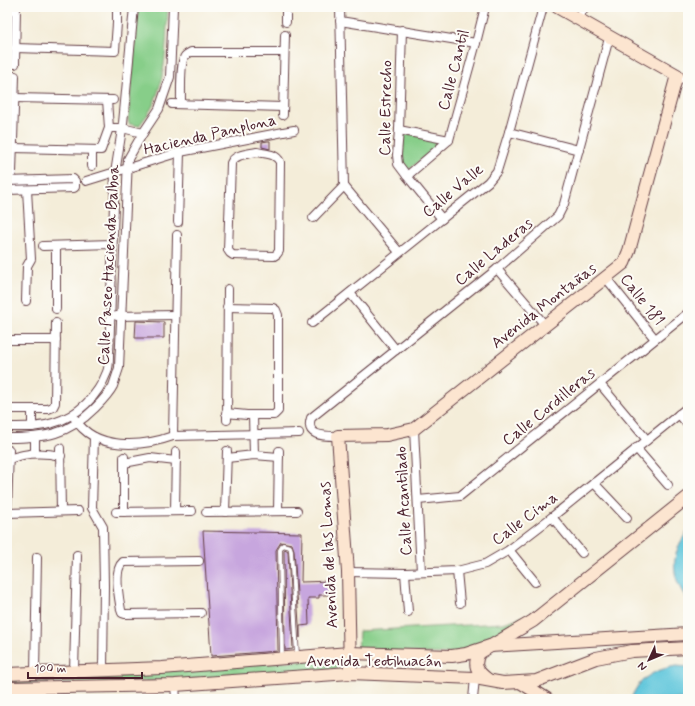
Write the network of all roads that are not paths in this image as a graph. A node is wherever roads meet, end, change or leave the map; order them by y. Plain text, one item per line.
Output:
1 (16, 7) edge
2 (117, 7) edge
3 (134, 7) edge
4 (173, 7) edge
5 (286, 7) edge
6 (340, 7) edge
7 (485, 7) edge
8 (543, 7) edge
9 (557, 7) edge
10 (584, 7) edge
11 (577, 19) junction
12 (340, 20) junction
13 (286, 22) dead end
14 (117, 23) junction
15 (133, 23) junction
16 (402, 30) junction
17 (285, 35) dead end
18 (610, 38) junction
19 (476, 43) junction
20 (15, 48) junction
21 (284, 52) junction
22 (15, 64) dead end
23 (677, 75) junction
24 (15, 76) dead end
25 (182, 76) junction
26 (170, 77) junction
27 (688, 82) edge
28 (14, 98) junction
29 (172, 104) dead end
30 (181, 104) junction
31 (109, 128) junction
32 (122, 128) junction
33 (294, 130) dead end
34 (399, 130) junction
35 (509, 132) junction
36 (143, 133) junction
37 (257, 138) junction
38 (449, 140) junction
39 (13, 148) junction
40 (92, 150) junction
41 (578, 150) junction
42 (180, 152) junction
43 (257, 152) junction
44 (92, 166) dead end
45 (127, 169) junction
46 (115, 172) junction
47 (12, 174) dead end
48 (407, 176) junction
49 (7, 181) edge
50 (86, 181) dead end
51 (344, 186) junction
52 (7, 190) edge
53 (27, 190) junction
54 (313, 218) dead end
55 (442, 219) junction
56 (178, 222) dead end
57 (177, 235) dead end
58 (112, 244) junction
59 (43, 246) dead end
60 (56, 246) junction
61 (399, 252) junction
62 (497, 269) junction
63 (606, 278) junction
64 (228, 289) dead end
65 (350, 293) junction
66 (26, 301) dead end
67 (227, 307) junction
68 (56, 309) dead end
69 (688, 313) edge
70 (175, 315) junction
71 (110, 316) junction
72 (121, 316) junction
73 (56, 323) dead end
74 (312, 323) dead end
75 (545, 325) junction
76 (655, 339) junction
77 (7, 340) edge
78 (56, 340) junction
79 (396, 350) junction
80 (600, 384) junction
81 (688, 407) edge
82 (7, 409) edge
83 (32, 410) junction
84 (678, 414) junction
85 (73, 415) junction
86 (253, 415) junction
87 (78, 423) junction
88 (688, 425) edge
89 (32, 427) junction
90 (7, 428) edge
91 (311, 429) joint
92 (414, 429) junction
93 (299, 433) dead end
94 (253, 435) junction
95 (173, 436) junction
96 (338, 436) junction
97 (35, 437) junction
98 (94, 437) junction
99 (7, 438) edge
100 (647, 440) junction
101 (151, 442) junction
102 (60, 448) dead end
103 (636, 448) junction
104 (9, 450) dead end
105 (35, 453) junction
106 (254, 455) junction
107 (61, 456) junction
108 (150, 458) junction
109 (9, 459) junction
110 (594, 482) junction
111 (668, 485) dead end
112 (688, 497) edge
113 (418, 500) junction
114 (78, 511) dead end
115 (175, 511) junction
116 (192, 511) dead end
117 (278, 511) junction
118 (297, 511) dead end
119 (60, 512) junction
120 (206, 512) dead end
121 (226, 512) junction
122 (7, 513) edge
123 (552, 517) junction
124 (627, 518) dead end
125 (509, 550) junction
126 (582, 553) dead end
127 (77, 555) dead end
128 (37, 556) dead end
129 (199, 561) dead end
130 (457, 571) junction
131 (348, 572) junction
132 (421, 572) junction
133 (404, 573) junction
134 (535, 582) dead end
135 (104, 586) junction
136 (117, 587) junction
137 (460, 603) dead end
138 (408, 612) dead end
139 (201, 613) dead end
140 (688, 634) edge
141 (490, 646) junction
142 (688, 648) edge
143 (350, 653) junction
144 (298, 657) junction
145 (282, 658) junction
146 (103, 670) junction
147 (74, 671) junction
148 (35, 673) junction
149 (350, 673) junction
150 (7, 674) edge
151 (481, 679) junction
152 (518, 682) junction
153 (175, 685) junction
154 (7, 688) edge
155 (176, 699) edge
156 (473, 699) edge
157 (547, 699) edge

1 - 20 street
2 - 14 street
3 - 15 street, Calle Paseo Hacienda Balboa
4 - 26 street, Calle Paseo Hacienda Balboa
5 - 13 street
6 - 12 street
7 - 19 street, Calle Cantil
8 - 35 street, Calle Valle
9 - 11 main road
10 - 11 street
11 - 18 main road
12 - 16 street
12 - 51 street
14 - 15 street
14 - 20 street
15 - 32 street, Calle Paseo Hacienda Balboa
16 - 19 street
16 - 34 street, Calle Estrecho
17 - 21 street
18 - 23 main road
18 - 41 street, Calle Laderas
19 - 38 street, Calle Cantil
20 - 22 street
21 - 25 street
21 - 30 street
23 - 27 street
23 - 63 main road, Avenida Montañas
24 - 28 street
25 - 26 street
25 - 30 street
26 - 36 street, Calle Paseo Hacienda Balboa
28 - 31 street
28 - 39 street
29 - 30 street
31 - 32 street
31 - 40 street
32 - 36 street
32 - 46 street, Calle Paseo Hacienda Balboa
33 - 37 street, Hacienda Panplona
34 - 38 street
34 - 48 street, Calle Estrecho
35 - 41 street
35 - 55 street, Calle Valle
36 - 45 street, Calle Paseo Hacienda Balboa
37 - 42 street, Hacienda Panplona
37 - 43 street
38 - 48 street
39 - 40 street
39 - 47 street
40 - 44 street
41 - 62 street, Calle Laderas
42 - 45 street, Hacienda Panplona
42 - 56 street
43 - 43 street
45 - 46 street, Hacienda Panplona
45 - 72 street, Calle Paseo Hacienda Balboa
46 - 50 street, Hacienda Panplona
46 - 58 street, Calle Paseo Hacienda Balboa
48 - 55 street, Calle Estrecho
49 - 53 street
51 - 54 street
51 - 61 street
52 - 53 street
53 - 66 street
55 - 61 street, Calle Valle
57 - 70 street
58 - 60 street
58 - 71 street, Calle Paseo Hacienda Balboa
59 - 60 street
60 - 68 street
61 - 65 street, Calle Valle
62 - 75 street
62 - 79 street, Calle Laderas
63 - 75 main road, Avenida Montañas
63 - 76 street, Calle 181
64 - 67 street
65 - 74 street, Calle Valle
65 - 79 street
67 - 86 street
67 - 86 street
69 - 76 street, Calle Cordilleras
70 - 72 street
70 - 95 street
71 - 72 street
71 - 85 street, Calle Paseo Hacienda Balboa
72 - 87 street, Calle Paseo Hacienda Balboa
73 - 78 street
75 - 92 main road, Avenida Montañas
76 - 80 street, Calle Cordilleras
77 - 78 street
78 - 83 street
79 - 91 street, Calle Laderas
80 - 100 street
80 - 113 street, Calle Cordilleras
81 - 84 street, Calle Cima
82 - 83 street
83 - 89 street
84 - 88 street
84 - 100 street, Calle Cima
85 - 87 street
85 - 89 street, Calle Paseo Hacienda Balboa
86 - 94 street
87 - 97 street, Calle Paseo Hacienda Balboa
87 - 98 street
89 - 90 street, Calle Paseo Hacienda Balboa
91 - 96 street, Avenida Montañas
92 - 96 main road, Avenida Montañas
92 - 113 street, Calle Acantilado
93 - 94 street
94 - 95 street
94 - 106 street
95 - 101 street
96 - 131 main road, Avenida de las Lomas
97 - 99 street, Calle Paseo Hacienda Balboa
97 - 105 street
98 - 101 street
98 - 135 street
100 - 103 street, Calle Cima
101 - 108 street
102 - 107 street
103 - 110 street, Calle Cima
103 - 111 street
104 - 109 street
105 - 107 street
105 - 109 street
106 - 117 street
106 - 121 street
107 - 119 street
108 - 115 street
108 - 115 street
109 - 122 street
110 - 123 street, Calle Cima
110 - 124 street
112 - 141 main road
113 - 132 street, Calle Acantilado
114 - 119 street
115 - 116 street
117 - 118 street
117 - 121 street
119 - 122 street
120 - 121 street
123 - 125 street, Calle Cima
123 - 126 street
125 - 130 street, Calle Cima
125 - 134 street
127 - 147 street
128 - 148 street
129 - 136 street
130 - 132 street, Calle Cima
130 - 137 street
131 - 133 street, Calle Cima
131 - 143 main road, Avenida de las Lomas
132 - 133 street, Calle Cima
133 - 138 street
135 - 136 street
135 - 146 street
136 - 139 street
140 - 141 main road, Avenida Teotihuacán
141 - 143 main road, Avenida Teotihuacán
141 - 151 main road
142 - 152 main road, Avenida Teotihuacán
143 - 144 main road, Avenida Teotihuacán
143 - 149 main road, Avenida de las Lomas
144 - 145 main road, Avenida Teotihuacán
144 - 145 lane
145 - 146 main road, Avenida Teotihuacán
146 - 147 main road, Avenida Teotihuacán
147 - 148 main road, Avenida Teotihuacán
148 - 150 main road, Avenida Teotihuacán
149 - 151 main road, Avenida Teotihuacán
149 - 153 main road, Avenida Teotihuacán
151 - 152 main road, Avenida Teotihuacán
151 - 156 street
152 - 157 main road
153 - 154 main road, Avenida Teotihuacán
153 - 155 street

